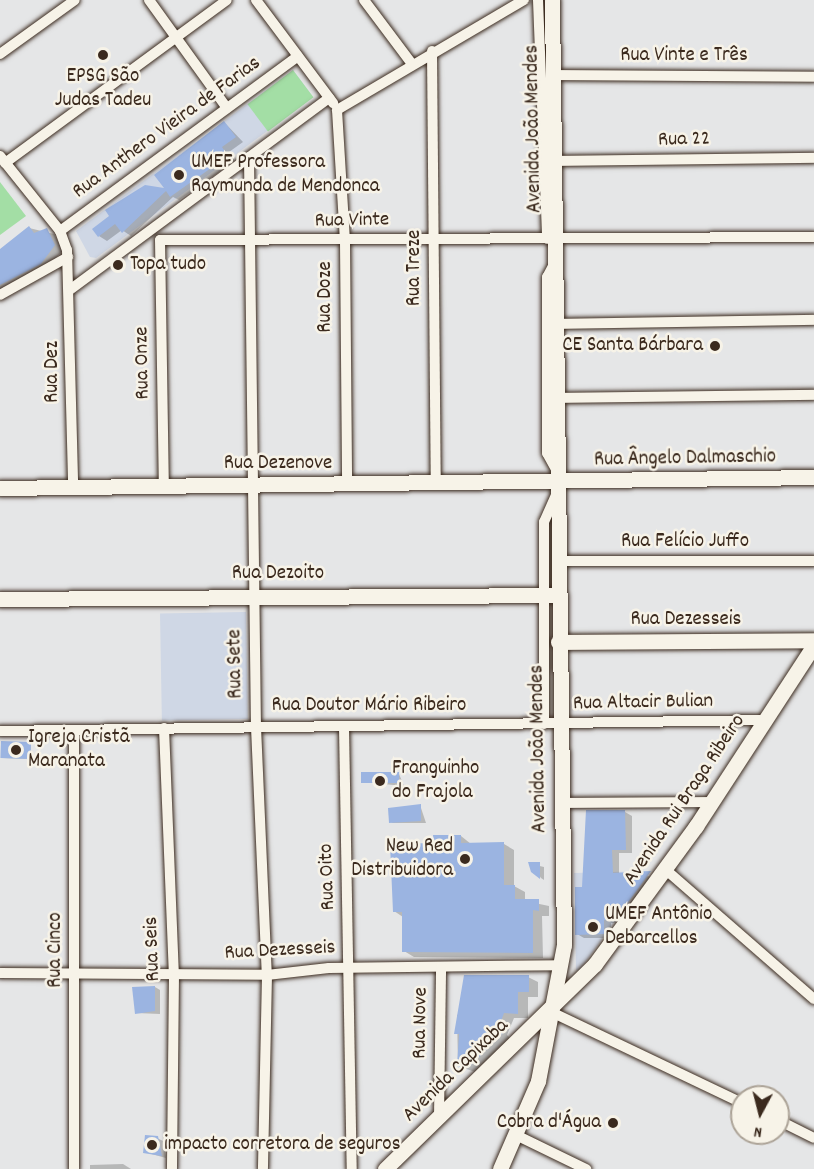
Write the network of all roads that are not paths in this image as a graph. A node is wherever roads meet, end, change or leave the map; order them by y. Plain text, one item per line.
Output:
1 (75, 0) edge
2 (149, 0) edge
3 (226, 0) edge
4 (256, 0) edge
5 (524, 0) edge
6 (538, 0) edge
7 (552, 0) edge
8 (368, 2) edge
9 (176, 36) junction
10 (432, 51) junction
11 (0, 54) edge
12 (298, 56) junction
13 (412, 64) junction
14 (554, 75) junction
15 (814, 77) edge
16 (329, 98) junction
17 (226, 108) junction
18 (337, 110) junction
19 (249, 158) junction
20 (814, 158) edge
21 (3, 159) edge
22 (555, 161) junction
23 (152, 230) junction
24 (60, 231) junction
25 (814, 237) edge
26 (435, 239) junction
27 (552, 239) junction
28 (160, 240) junction
29 (254, 240) junction
30 (345, 242) junction
31 (68, 257) junction
32 (558, 257) junction
33 (71, 290) junction
34 (0, 295) edge
35 (814, 320) edge
36 (556, 324) junction
37 (814, 395) edge
38 (555, 398) junction
39 (814, 477) edge
40 (556, 482) junction
41 (255, 484) junction
42 (347, 484) junction
43 (436, 484) junction
44 (73, 486) junction
45 (164, 486) junction
46 (0, 488) edge
47 (557, 561) junction
48 (814, 561) edge
49 (254, 594) junction
50 (551, 595) junction
51 (0, 599) edge
52 (558, 642) junction
53 (814, 642) edge
54 (765, 720) junction
55 (551, 724) junction
56 (256, 727) junction
57 (344, 727) junction
58 (164, 728) junction
59 (74, 730) junction
60 (0, 731) edge
61 (712, 802) junction
62 (560, 803) junction
63 (665, 869) junction
64 (562, 965) junction
65 (441, 967) junction
66 (350, 968) junction
67 (0, 973) edge
68 (75, 973) junction
69 (174, 975) junction
70 (267, 975) junction
71 (814, 999) edge
72 (553, 1009) junction
73 (730, 1097) edge
74 (439, 1117) junction
75 (790, 1126) edge
76 (518, 1136) junction
77 (814, 1138) edge
78 (74, 1169) edge
79 (172, 1169) edge
80 (263, 1169) edge
81 (352, 1169) edge
82 (385, 1169) edge
83 (500, 1169) edge
84 (586, 1169) edge

1 - 11 street
2 - 9 street
3 - 9 street
4 - 12 street
5 - 10 street
6 - 27 street, Avenida João Mendes
7 - 14 street, Avenida João Mendes
8 - 13 street
9 - 17 street
9 - 21 street
10 - 13 street
10 - 26 street, Rua Treze
12 - 16 street
12 - 17 street, Rua Anthero Vieira de Farias
13 - 18 street
14 - 15 street, Rua Vinte e Três
14 - 22 street, Avenida João Mendes
16 - 18 street
16 - 19 street
17 - 24 street, Rua Anthero Vieira de Farias
18 - 30 street, Rua Doze
19 - 23 street
19 - 29 street, Rua Sete
20 - 22 street, Rua 22
21 - 24 street
22 - 27 street, Avenida João Mendes
23 - 28 street
23 - 33 street
24 - 31 street, Rua Dez
25 - 27 street, Rua Vinte
26 - 27 street, Rua Vinte
26 - 30 street, Rua Vinte
26 - 43 street, Rua Treze
27 - 32 street, Avenida João Mendes
28 - 29 street, Rua Vinte
28 - 45 street, Rua Onze
29 - 30 street, Rua Vinte
29 - 41 street, Rua Sete
30 - 42 street, Rua Doze
31 - 33 street, Rua Dez
31 - 34 street
32 - 36 street, Avenida João Mendes
32 - 40 street, Avenida João Mendes
33 - 44 street, Rua Dez
35 - 36 street
36 - 38 street, Avenida João Mendes
37 - 38 street
38 - 40 street, Avenida João Mendes
39 - 40 street, Rua Ângelo Dalmaschio
40 - 43 street, Rua Dezenove
40 - 47 street, Avenida João Mendes
40 - 50 street, Avenida João Mendes
41 - 42 street, Rua Dezenove
41 - 45 street, Rua Dezenove
41 - 49 street, Rua Sete
42 - 43 street, Rua Dezenove
44 - 45 street, Rua Dezenove
44 - 46 street, Rua Dezenove
47 - 48 street, Rua Felício Juffo
47 - 50 street, Avenida João Mendes
49 - 50 street, Rua Dezoito
49 - 51 street, Rua Dezoito
49 - 56 street, Rua Sete
50 - 52 street, Avenida João Mendes
50 - 55 street, Avenida João Mendes
52 - 53 street, Rua Dezesseis
52 - 55 street, Avenida João Mendes
53 - 54 street, Avenida Rui Braga Ribeiro
54 - 55 street, Rua Altacir Bulian
54 - 61 street, Avenida Rui Braga Ribeiro
55 - 57 street, Rua Doutor Mário Ribeiro
55 - 62 street, Avenida João Mendes
56 - 57 street, Rua Doutor Mário Ribeiro
56 - 58 street, Rua Doutor Mário Ribeiro
56 - 70 street, Rua Sete
57 - 66 street, Rua Oito
58 - 59 street, Rua Doutor Mário Ribeiro
58 - 69 street, Rua Seis
59 - 60 street, Rua Doutor Mário Ribeiro
59 - 68 street, Rua Cinco
61 - 62 street
61 - 63 street, Avenida Rui Braga Ribeiro
62 - 64 street, Avenida João Mendes
63 - 71 street
63 - 72 street, Avenida Rui Braga Ribeiro
64 - 65 street, Rua Dezesseis
64 - 72 street, Avenida João Mendes
65 - 66 street, Rua Dezesseis
65 - 74 street, Rua Nove
66 - 70 street, Rua Dezesseis
66 - 81 street, Rua Oito
67 - 68 street, Rua Dezesseis
68 - 69 street, Rua Dezesseis
68 - 78 street, Rua Cinco
69 - 70 street, Rua Dezesseis
69 - 79 street, Rua Seis
70 - 80 street, Rua Sete
72 - 73 street
72 - 74 street, Avenida Capixaba
72 - 76 street, Avenida Rui Braga Ribeiro
74 - 82 street, Avenida Capixaba
75 - 77 street
76 - 83 street, Avenida Rui Braga Ribeiro
76 - 84 street

